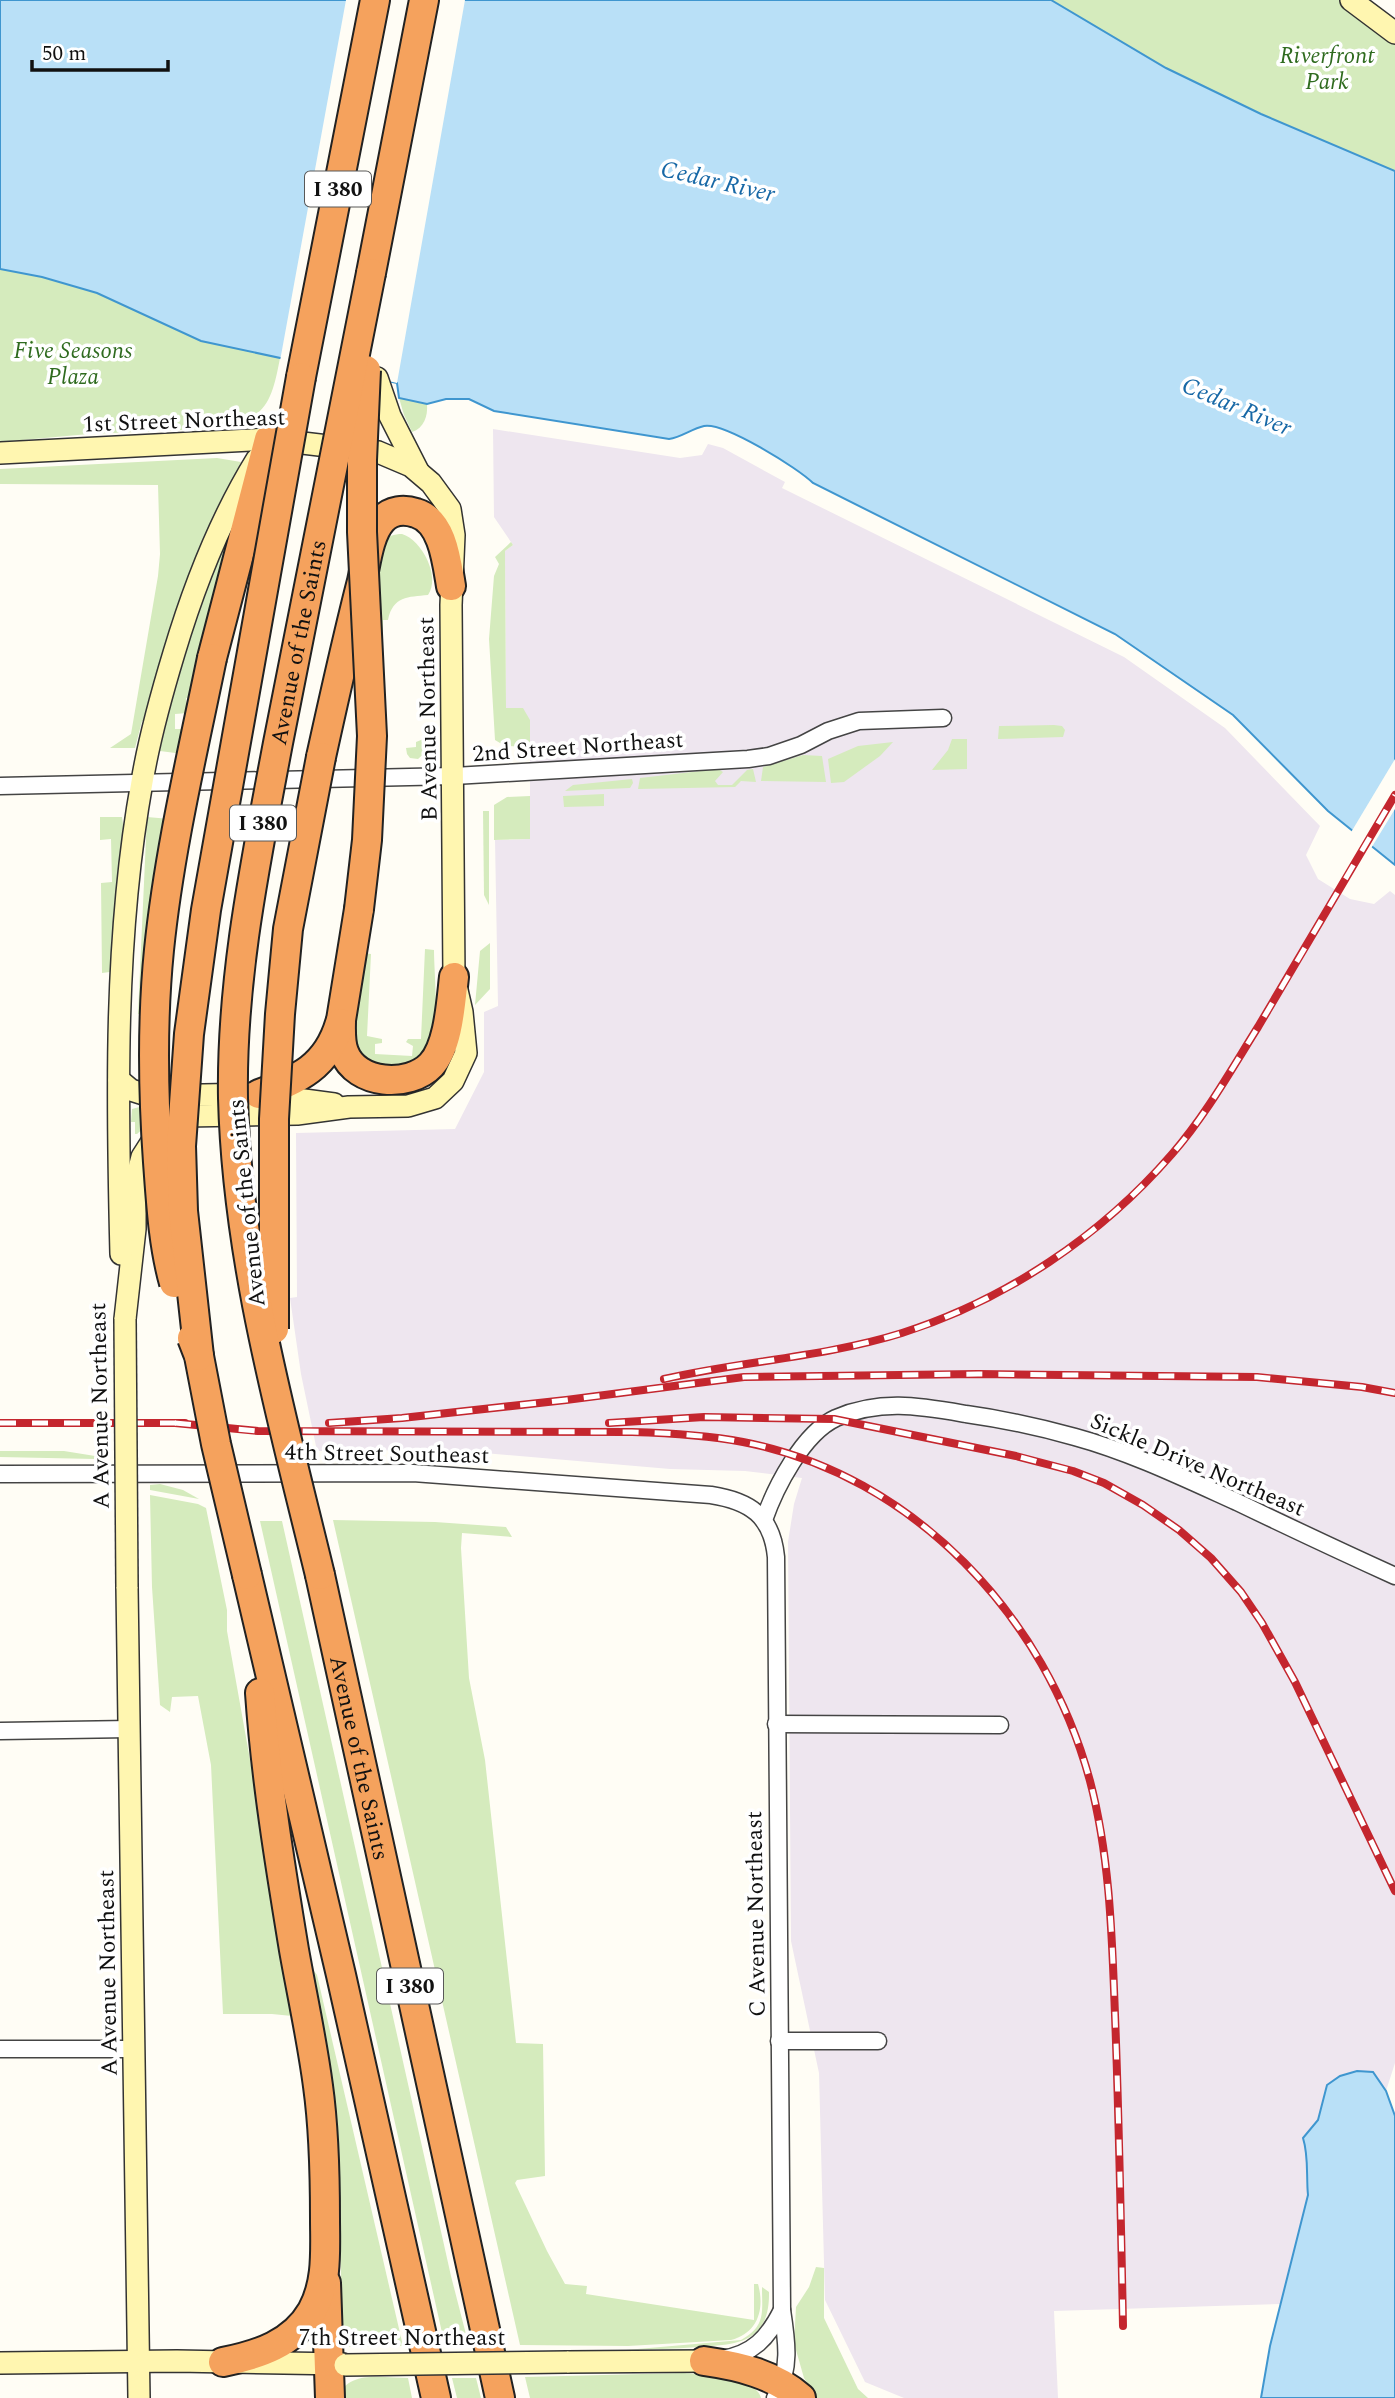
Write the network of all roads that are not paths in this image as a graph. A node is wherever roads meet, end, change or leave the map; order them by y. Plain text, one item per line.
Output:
1 (373, 0) edge
2 (424, 0) edge
3 (1351, 0) edge
4 (1395, 33) edge
5 (371, 273) junction
6 (377, 378) dead end
7 (269, 439) junction
8 (369, 450) junction
9 (0, 453) edge
10 (420, 472) junction
11 (452, 586) junction
12 (342, 658) junction
13 (943, 718) dead end
14 (454, 776) junction
15 (142, 782) junction
16 (0, 786) edge
17 (454, 977) junction
18 (341, 1020) junction
19 (119, 1080) junction
20 (259, 1094) junction
21 (349, 1107) junction
22 (125, 1319) junction
23 (199, 1356) junction
24 (272, 1377) junction
25 (0, 1474) edge
26 (764, 1520) junction
27 (1395, 1576) edge
28 (254, 1606) junction
29 (776, 1724) junction
30 (1000, 1725) dead end
31 (130, 1729) junction
32 (0, 1731) edge
33 (779, 2041) junction
34 (878, 2041) dead end
35 (0, 2049) edge
36 (134, 2049) junction
37 (468, 2251) junction
38 (325, 2267) junction
39 (782, 2311) junction
40 (704, 2361) junction
41 (139, 2362) junction
42 (223, 2362) junction
43 (0, 2363) edge
44 (337, 2364) junction
45 (786, 2393) edge
46 (139, 2398) edge
47 (330, 2398) edge
48 (436, 2398) edge
49 (500, 2398) edge
50 (514, 2398) edge

1 - 23 highway, Avenue of the Saints / I 380, bridge
2 - 5 highway, Avenue of the Saints / I 380
3 - 4 street
5 - 18 highway, bridge
5 - 24 highway, Avenue of the Saints / I 380, bridge
6 - 10 street, B Avenue Northeast
7 - 8 street, 1st Street Northeast
7 - 9 street, 1st Street Northeast
7 - 15 street, A Avenue Northeast
7 - 23 highway, bridge
8 - 10 street, B Avenue Northeast
8 - 12 highway
10 - 11 street, B Avenue Northeast
11 - 12 highway
11 - 14 street, B Avenue Northeast
12 - 24 highway, bridge
13 - 14 street, 2nd Street Northeast
14 - 15 street, 2nd Street Northeast
14 - 17 street, B Avenue Northeast
15 - 16 street, 2nd Street Northeast
15 - 19 street, A Avenue Northeast
17 - 18 highway
17 - 21 street, B Avenue Northeast
18 - 20 highway
19 - 20 street
19 - 22 street, A Avenue Northeast
20 - 21 street
21 - 22 street
22 - 31 street, A Avenue Northeast, bridge
23 - 28 highway, I 380, bridge
24 - 37 highway, Avenue of the Saints / I 380, bridge
25 - 26 street, 4th Street Southeast
26 - 27 street, Sickle Drive Northeast
26 - 29 street, C Avenue Northeast
28 - 38 highway
28 - 48 highway, I 380
29 - 30 street
29 - 33 street, C Avenue Northeast
31 - 32 street
31 - 36 street, A Avenue Northeast
33 - 34 street
33 - 39 street, C Avenue Northeast
35 - 36 street
36 - 41 street, A Avenue Northeast
37 - 49 highway, Avenue of the Saints / I 380
37 - 50 highway
38 - 42 highway
38 - 44 highway
39 - 40 street, 7th Street Northeast
39 - 45 street, C Avenue Northeast
40 - 44 street, 7th Street Northeast, bridge
40 - 45 highway
41 - 42 street, 7th Street Northeast
41 - 43 street, 7th Street Northeast
41 - 46 street, A Avenue Northeast
42 - 44 street, 7th Street Northeast
44 - 47 highway

